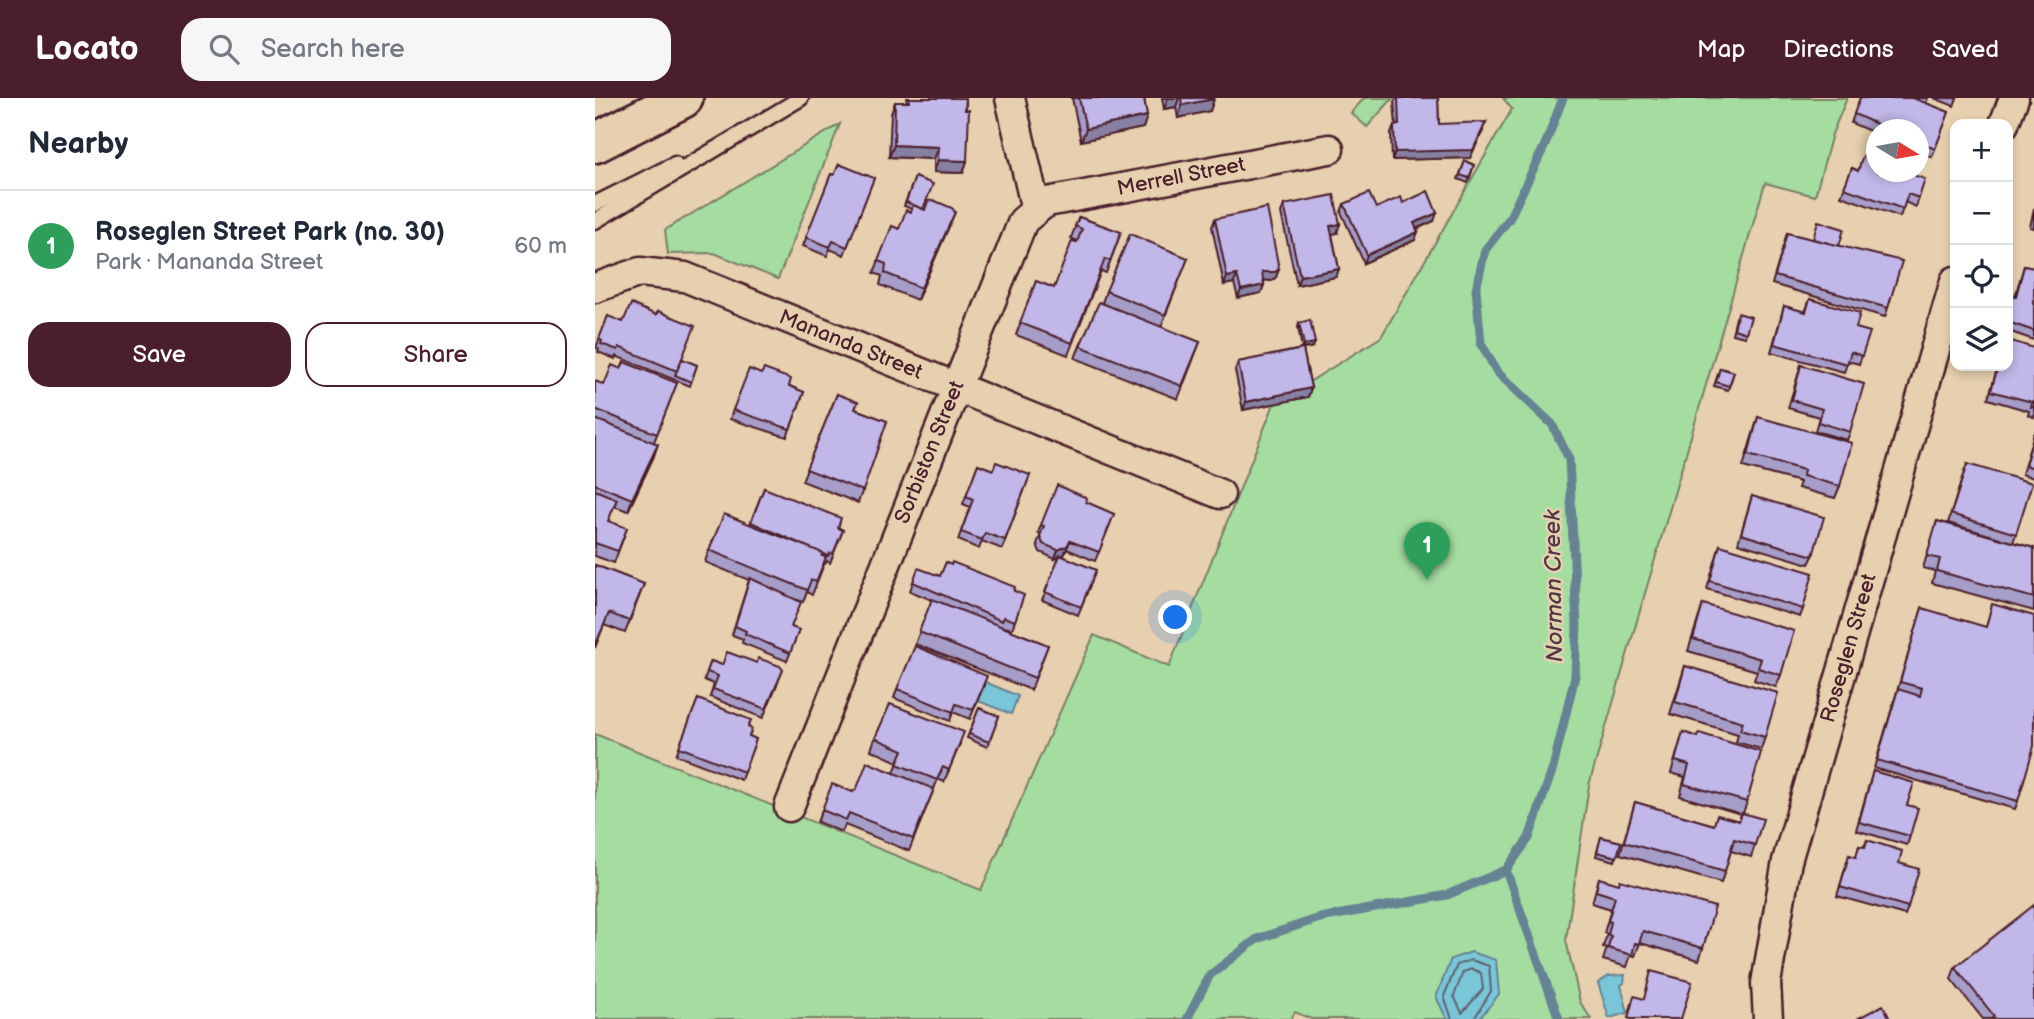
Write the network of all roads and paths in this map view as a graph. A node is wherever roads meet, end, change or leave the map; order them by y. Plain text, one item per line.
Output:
1 (683, 98) edge
2 (801, 98) edge
3 (1010, 98) edge
4 (2014, 98) edge
5 (779, 113) junction
6 (2006, 119) edge
7 (595, 143) edge
8 (1329, 149) dead end
9 (595, 204) edge
10 (1036, 209) junction
11 (595, 221) edge
12 (595, 288) edge
13 (1950, 298) edge
14 (956, 385) junction
15 (1220, 494) dead end
16 (789, 807) dead end
17 (1767, 1019) edge

1 - 7 highway
2 - 5 lane
3 - 10 street
4 - 6 street
5 - 9 lane
5 - 11 lane
8 - 10 street, Merrell Street
10 - 14 street, Sorbiston Street
12 - 14 street, Mananda Street
13 - 17 street, Roseglen Street
14 - 15 street, Mananda Street
14 - 16 street, Sorbiston Street

